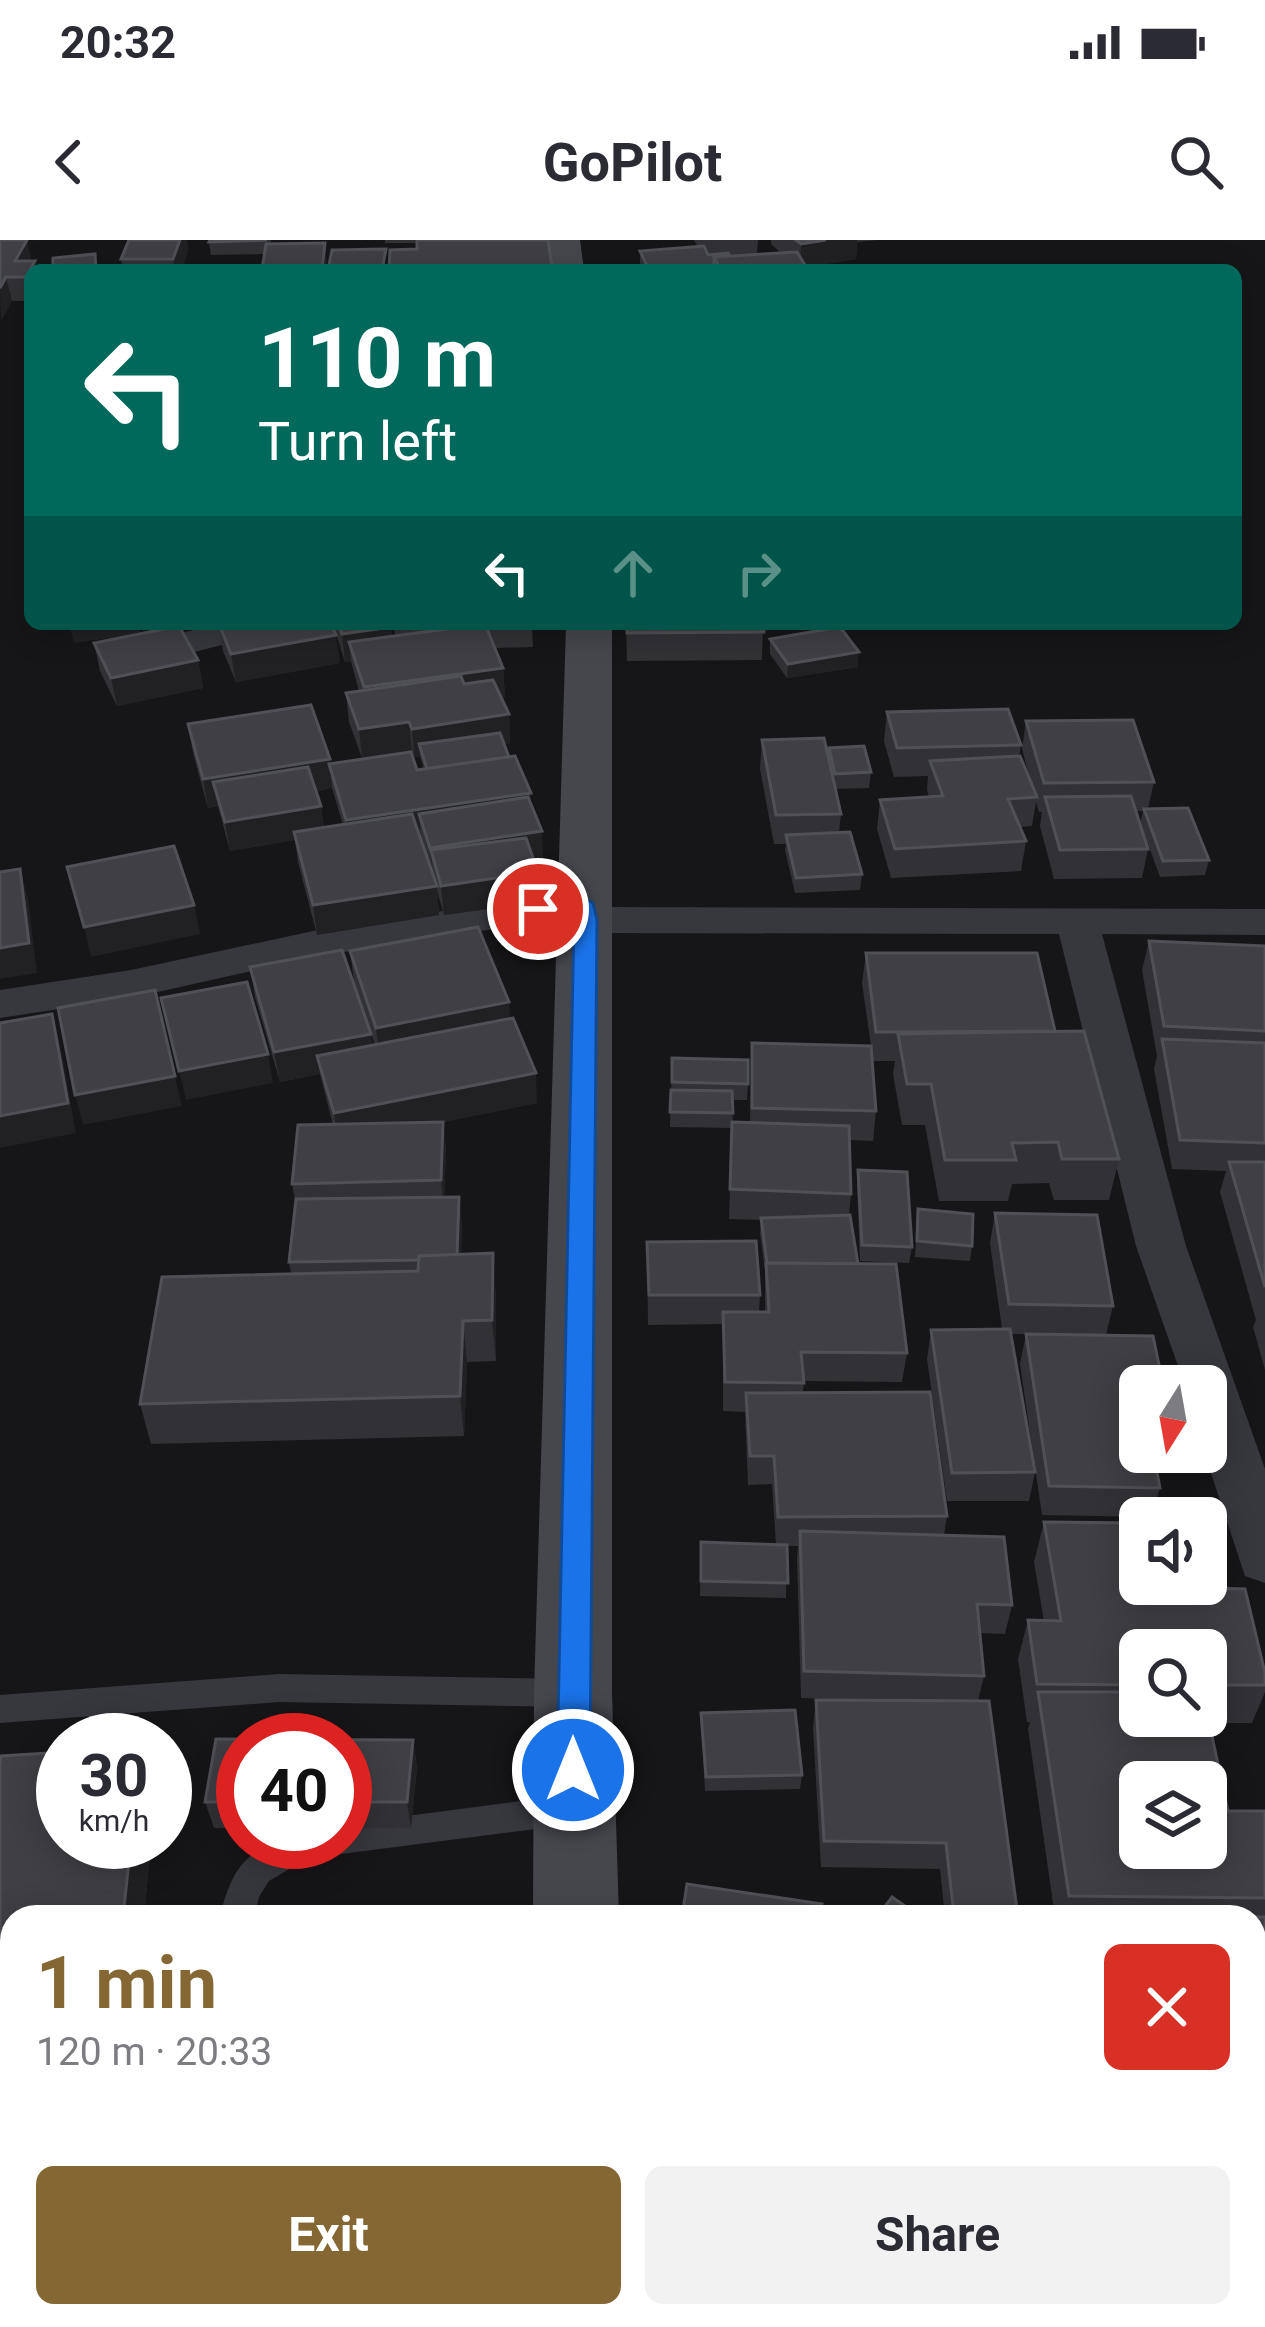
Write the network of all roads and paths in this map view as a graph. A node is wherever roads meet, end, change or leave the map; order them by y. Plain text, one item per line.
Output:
1 (237, 630) edge
2 (589, 630) edge
3 (142, 654) edge
4 (584, 912) junction
5 (1077, 920) junction
6 (1265, 922) edge
7 (0, 1004) edge
8 (1265, 1558) edge
9 (573, 1693) junction
10 (0, 1709) edge
11 (574, 1809) junction
12 (372, 1836) edge
13 (255, 1869) edge
14 (241, 1905) edge
15 (576, 1905) edge

1 - 3 street
2 - 4 street
4 - 5 street
4 - 7 street
4 - 9 street
5 - 6 street
5 - 8 street
9 - 10 lane
9 - 11 street
11 - 12 lane
11 - 15 street
13 - 14 lane

